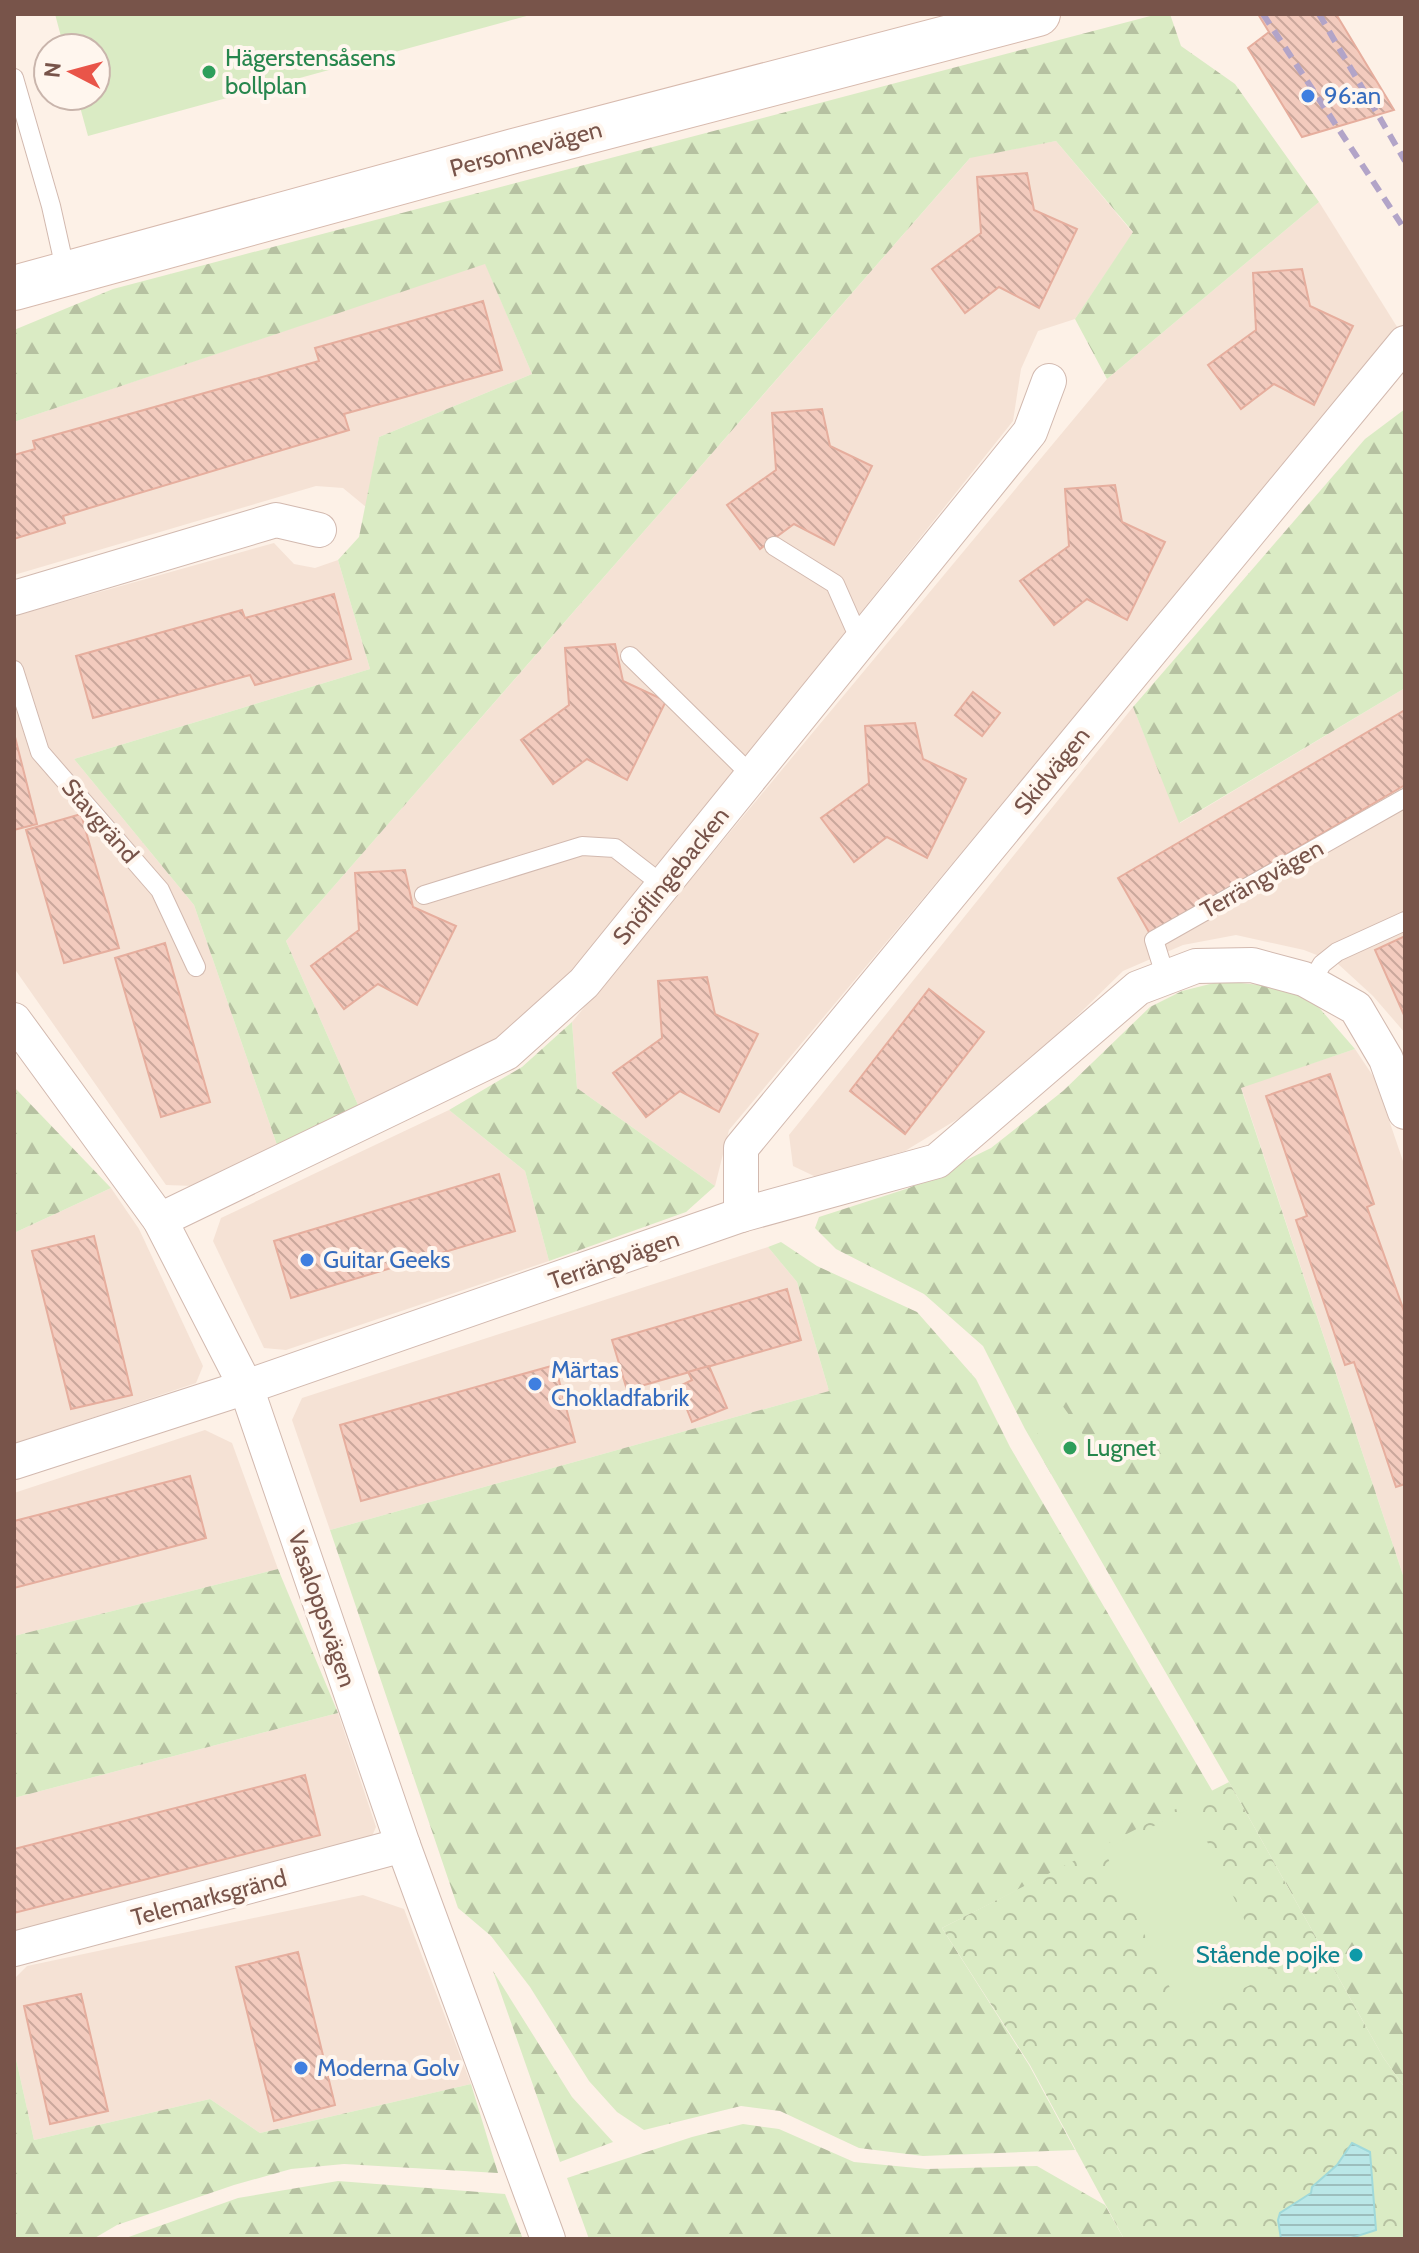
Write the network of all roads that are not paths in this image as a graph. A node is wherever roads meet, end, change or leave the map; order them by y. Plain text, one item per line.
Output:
1 (1038, 14) edge
2 (14, 78) edge
3 (66, 273) junction
4 (14, 288) edge
5 (1405, 343) edge
6 (1049, 381) dead end
7 (319, 530) dead end
8 (774, 546) dead end
9 (14, 598) edge
10 (864, 637) junction
11 (630, 656) dead end
12 (14, 670) edge
13 (754, 773) junction
14 (1405, 798) edge
15 (663, 885) junction
16 (424, 895) dead end
17 (1405, 921) edge
18 (196, 967) dead end
19 (1166, 978) junction
20 (1311, 982) junction
21 (14, 1020) edge
22 (1405, 1112) edge
23 (741, 1215) junction
24 (160, 1220) junction
25 (246, 1387) junction
26 (14, 1462) edge
27 (403, 1845) junction
28 (14, 1949) edge
29 (548, 2239) edge

1 - 3 street, Personnevägen
2 - 3 lane
3 - 4 street, Personnevägen
5 - 23 street, Skidvägen
6 - 10 street, Snöflingebacken
7 - 9 street
8 - 10 lane
10 - 13 street, Snöflingebacken
11 - 13 lane
12 - 18 lane, Stavgränd
13 - 15 street, Snöflingebacken
14 - 19 lane, Terrängvägen
15 - 16 lane
15 - 24 street, Snöflingebacken
17 - 20 lane
19 - 20 street, Terrängvägen
19 - 23 street, Terrängvägen
20 - 22 street, Terrängvägen
21 - 24 street, Vasaloppsvägen
23 - 25 street, Terrängvägen
24 - 25 street, Vasaloppsvägen
25 - 26 street, Terrängvägen
25 - 27 street, Vasaloppsvägen
27 - 28 street, Telemarksgränd
27 - 29 street, Vasaloppsvägen

